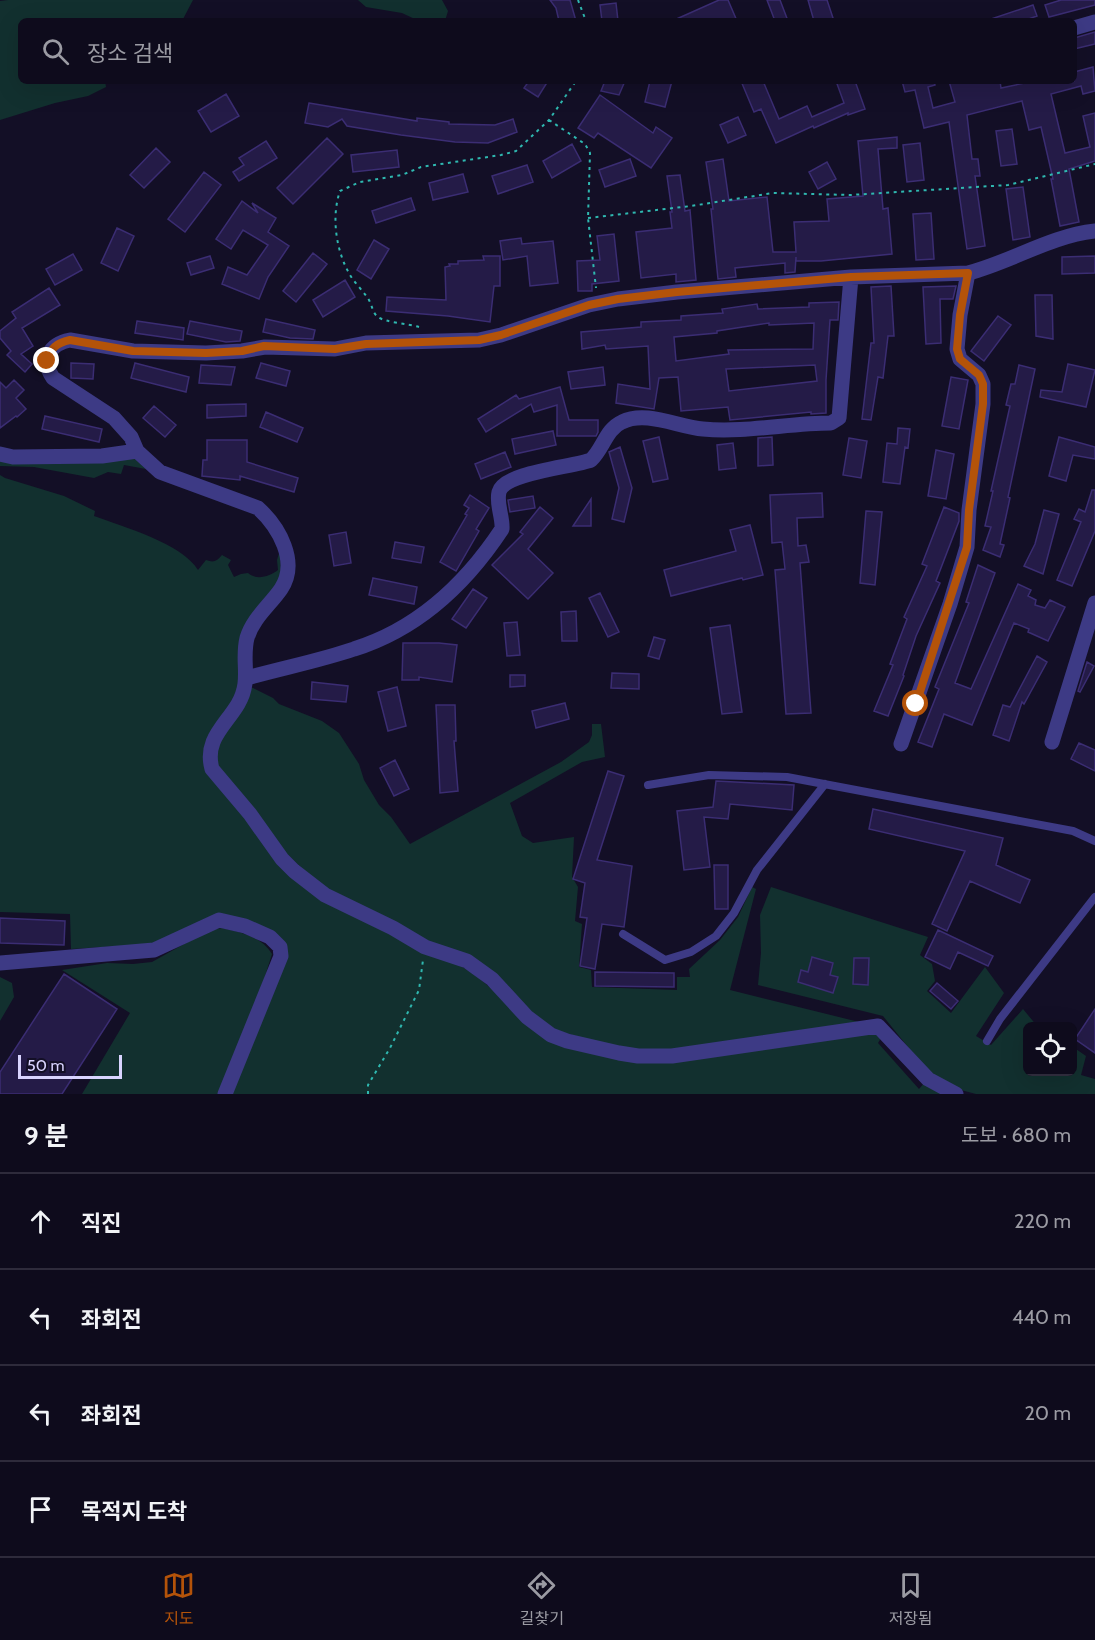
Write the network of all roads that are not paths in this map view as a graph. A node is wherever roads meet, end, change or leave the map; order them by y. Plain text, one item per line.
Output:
1 (1095, 22) edge
2 (1077, 27) edge
3 (1095, 231) edge
4 (968, 273) junction
5 (851, 277) junction
6 (137, 451) junction
7 (0, 454) edge
8 (1095, 603) edge
9 (247, 678) junction
10 (1052, 742) dead end
11 (901, 744) dead end
12 (825, 784) junction
13 (648, 785) dead end
14 (1095, 840) edge
15 (1095, 897) edge
16 (623, 934) dead end
17 (0, 963) edge
18 (987, 1041) dead end
19 (225, 1094) edge
20 (956, 1094) edge

1 - 2 street
3 - 4 street
4 - 5 street
4 - 11 street
5 - 6 street
5 - 9 street
6 - 7 street
6 - 9 street
8 - 10 street
9 - 20 street
12 - 13 lane
12 - 14 lane
12 - 16 lane
15 - 18 lane
17 - 19 street

